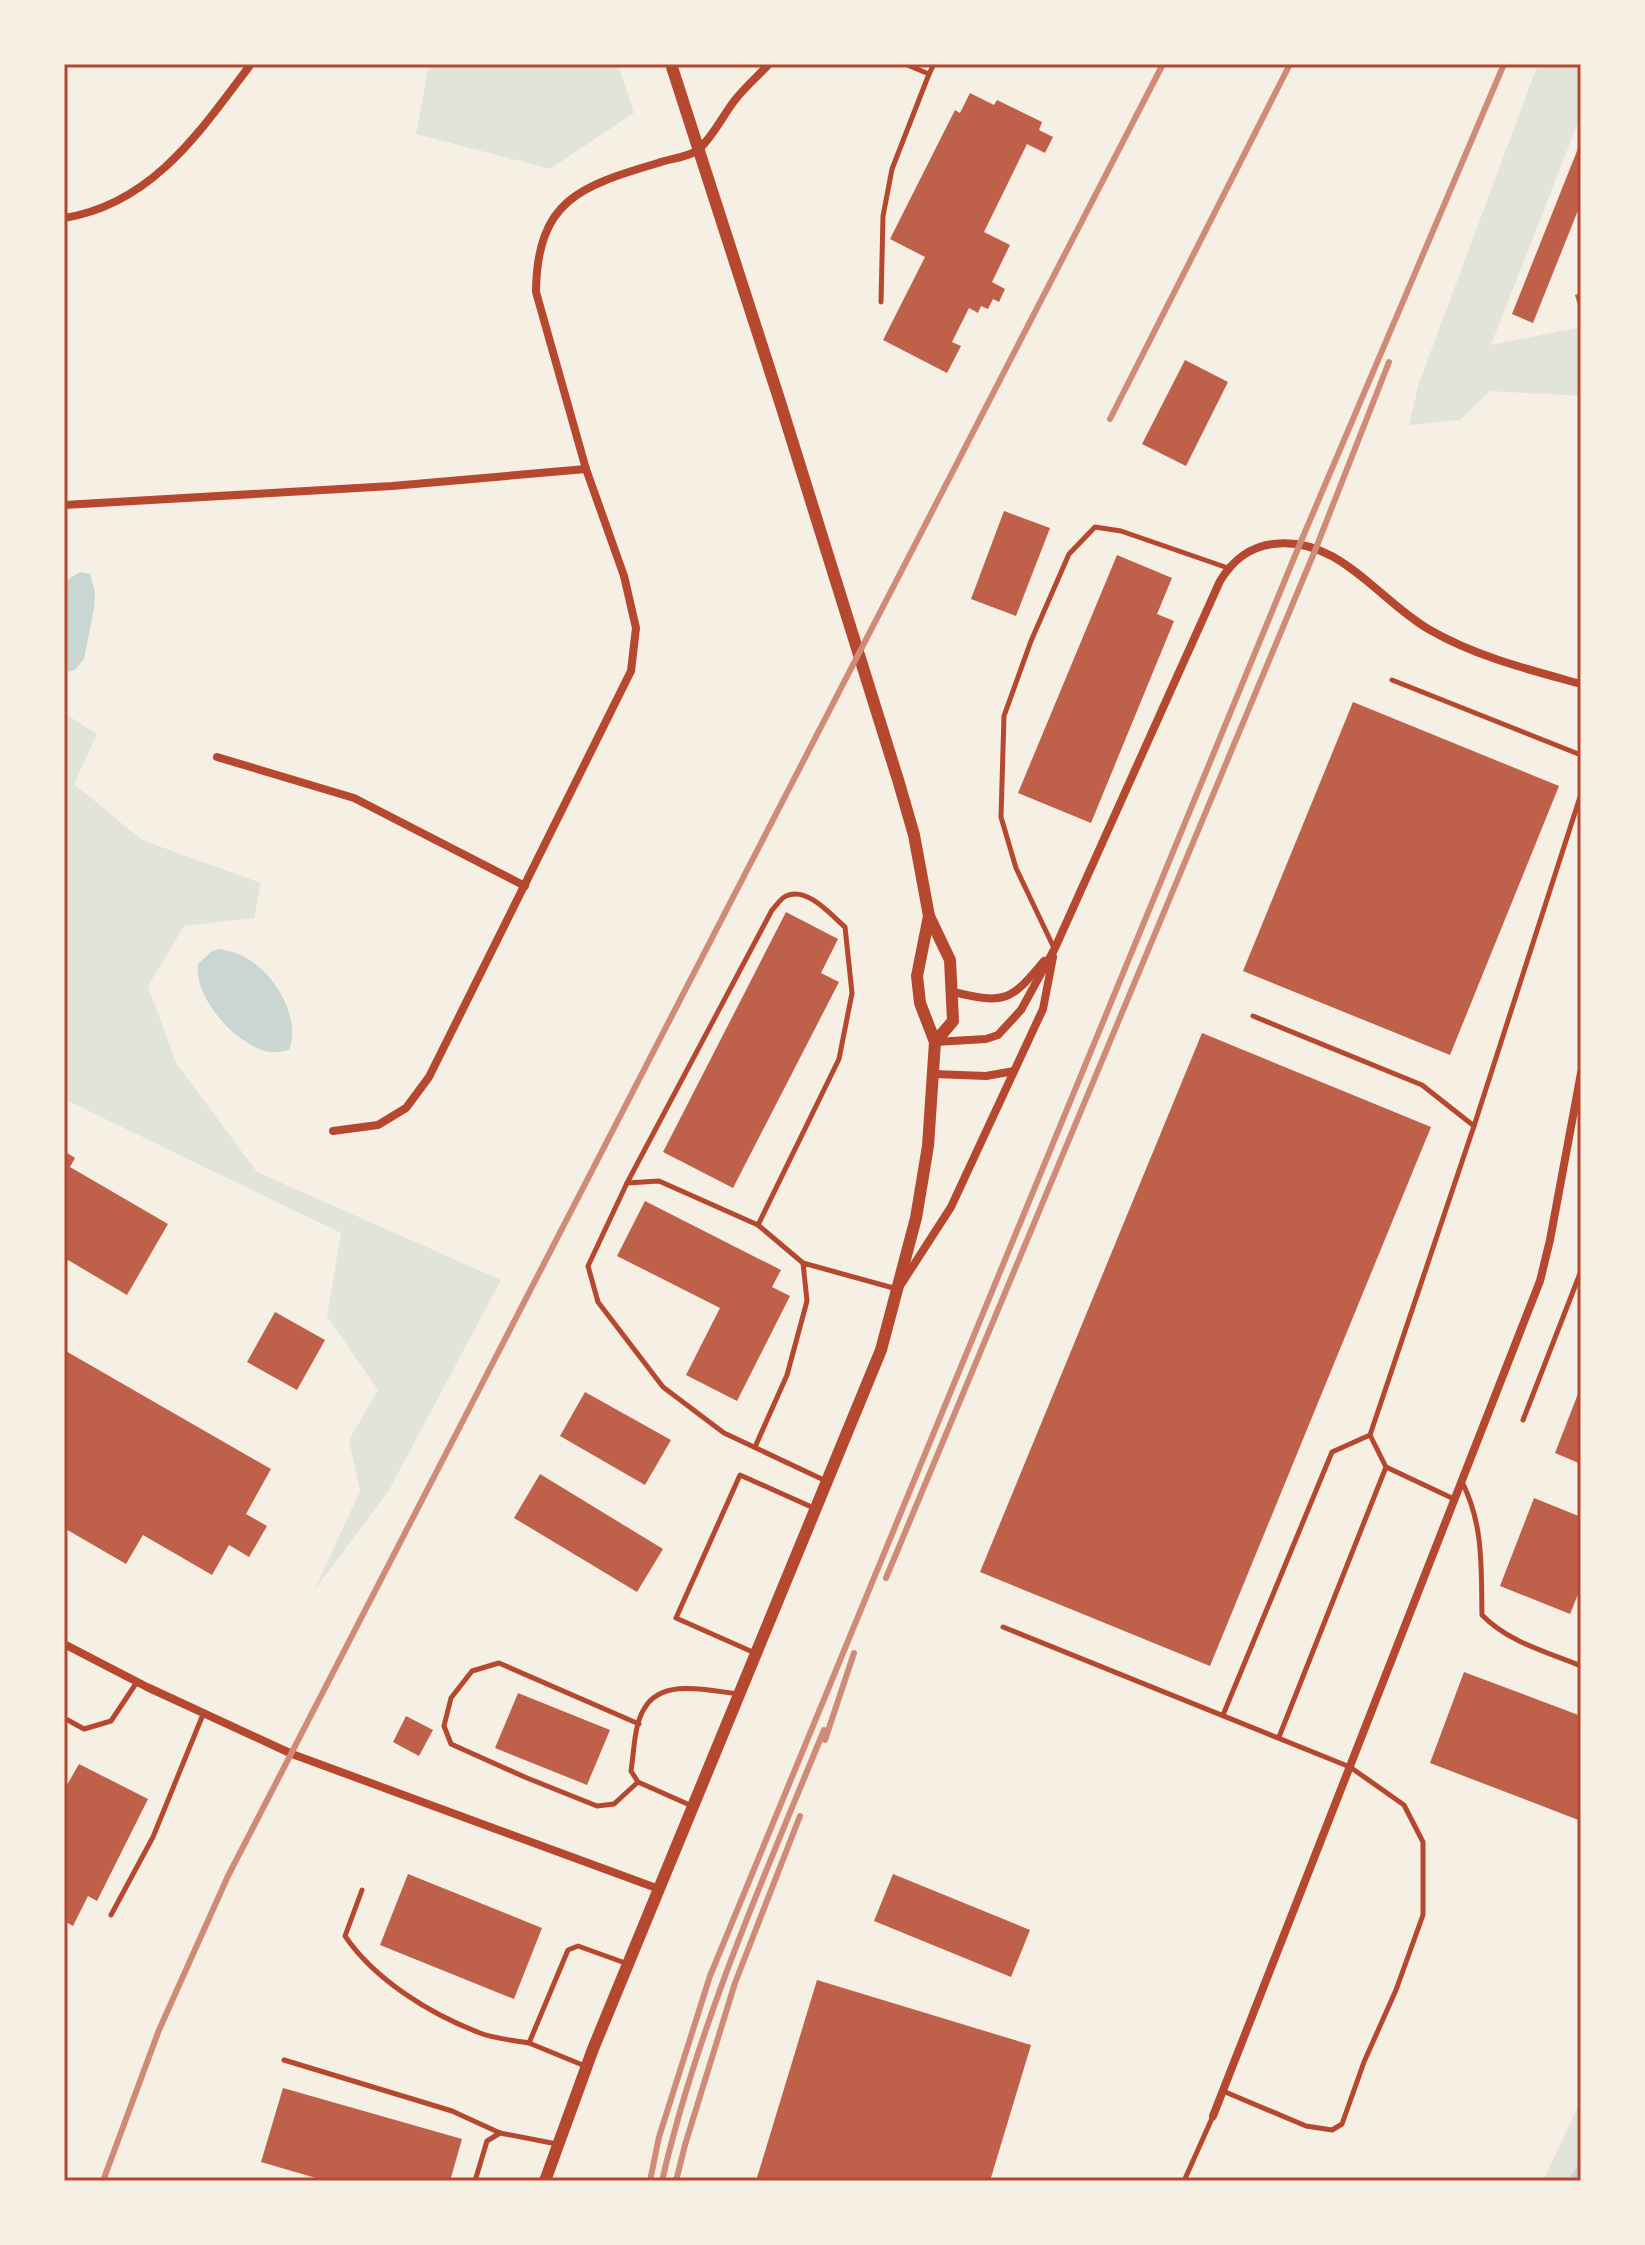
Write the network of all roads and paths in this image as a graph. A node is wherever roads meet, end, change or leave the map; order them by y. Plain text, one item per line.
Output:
1 (251, 64) edge
2 (671, 64) edge
3 (769, 64) edge
4 (905, 64) edge
5 (934, 64) edge
6 (929, 74) junction
7 (698, 151) junction
8 (64, 218) edge
9 (881, 302) dead end
10 (586, 469) junction
11 (64, 505) edge
12 (1228, 568) junction
13 (1392, 680) dead end
14 (1581, 684) edge
15 (1581, 755) edge
16 (217, 757) dead end
17 (1581, 794) edge
18 (525, 886) junction
19 (929, 916) junction
20 (1055, 948) junction
21 (953, 992) junction
22 (1253, 1016) dead end
23 (935, 1042) junction
24 (1014, 1071) junction
25 (1581, 1073) edge
26 (934, 1074) junction
27 (1578, 1102) edge
28 (1474, 1126) junction
29 (333, 1131) dead end
30 (627, 1183) junction
31 (758, 1225) junction
32 (803, 1263) junction
33 (1581, 1271) edge
34 (898, 1290) junction
35 (1523, 1420) dead end
36 (1370, 1435) junction
37 (755, 1447) junction
38 (1386, 1467) junction
39 (827, 1481) junction
40 (1461, 1481) junction
41 (1454, 1499) junction
42 (816, 1509) junction
43 (1003, 1627) dead end
44 (64, 1644) edge
45 (756, 1654) junction
46 (1581, 1666) edge
47 (137, 1682) junction
48 (739, 1694) junction
49 (204, 1711) junction
50 (1223, 1715) junction
51 (64, 1718) edge
52 (639, 1724) junction
53 (1279, 1737) junction
54 (1350, 1767) junction
55 (638, 1782) junction
56 (693, 1806) junction
57 (659, 1889) junction
58 (362, 1890) dead end
59 (111, 1915) dead end
60 (628, 1964) junction
61 (529, 2043) junction
62 (284, 2060) dead end
63 (586, 2067) junction
64 (1223, 2091) junction
65 (1213, 2116) joint
66 (500, 2133) junction
67 (557, 2144) junction
68 (475, 2181) edge
69 (545, 2181) edge
70 (1184, 2181) edge

1 - 8 street
2 - 7 street
3 - 7 street
4 - 6 lane
5 - 6 lane
6 - 9 lane
7 - 10 street
7 - 19 street
10 - 11 street
10 - 18 street
12 - 14 street
12 - 20 street
12 - 20 lane
13 - 15 lane
16 - 18 street
17 - 28 lane
18 - 29 street
19 - 21 street
19 - 23 street
20 - 21 street
20 - 23 street
20 - 24 street
21 - 23 street
22 - 28 lane
23 - 26 street
24 - 26 street
24 - 34 street
25 - 27 street
26 - 34 street
27 - 40 street
28 - 36 lane
30 - 31 lane
30 - 31 lane
30 - 37 lane
31 - 32 lane
32 - 34 lane
32 - 37 lane
33 - 35 lane
34 - 39 street
36 - 38 lane
36 - 50 lane
37 - 39 lane
38 - 41 lane
38 - 53 lane
39 - 42 street
40 - 41 street
40 - 46 lane
41 - 54 street
42 - 45 street
42 - 45 lane
43 - 50 lane
44 - 47 street
45 - 48 street
47 - 49 street
47 - 51 lane
48 - 52 lane
48 - 56 street
49 - 57 street
49 - 59 lane
50 - 53 lane
52 - 55 lane
52 - 55 lane
53 - 54 lane
54 - 64 street
54 - 64 lane
55 - 56 lane
56 - 57 street
57 - 60 street
58 - 61 lane
60 - 61 lane
60 - 63 street
61 - 63 lane
62 - 66 lane
63 - 67 street
64 - 65 street
65 - 70 lane
66 - 67 lane
66 - 68 lane
67 - 69 street

